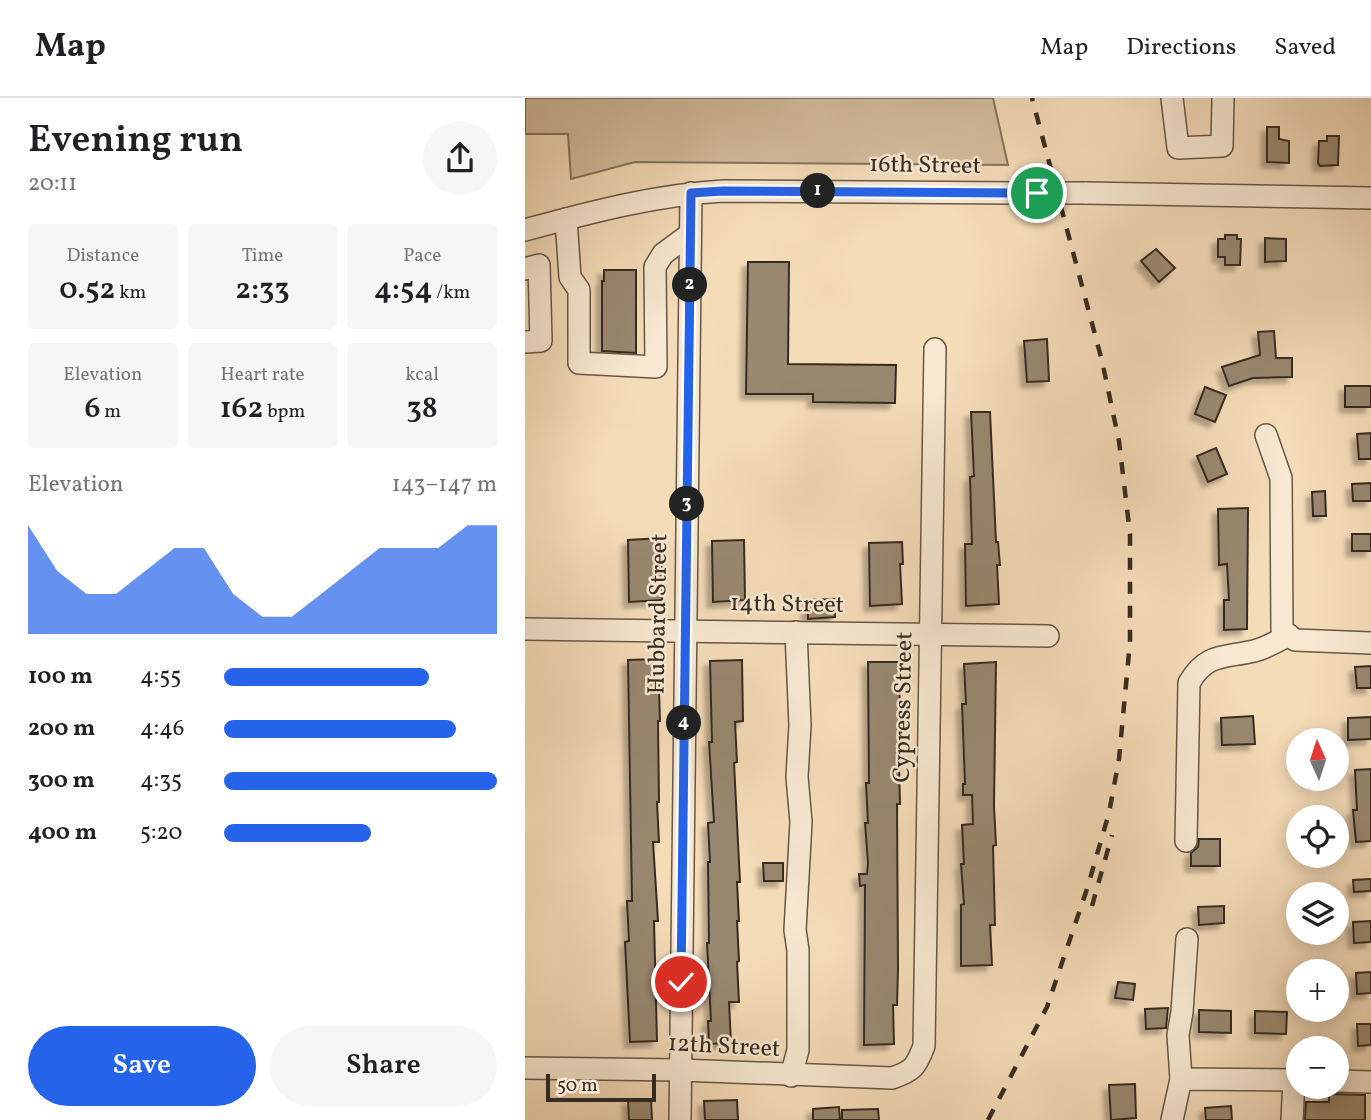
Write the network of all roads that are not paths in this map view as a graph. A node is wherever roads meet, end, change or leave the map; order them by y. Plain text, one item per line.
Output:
1 (1172, 98) edge
2 (1223, 98) edge
3 (691, 193) junction
4 (1371, 198) edge
5 (566, 219) junction
6 (525, 230) edge
7 (690, 234) junction
8 (525, 268) edge
9 (525, 342) edge
10 (935, 349) dead end
11 (656, 367) junction
12 (689, 368) junction
13 (1266, 435) dead end
14 (525, 629) edge
15 (685, 630) junction
16 (796, 632) junction
17 (932, 634) junction
18 (1289, 635) junction
19 (1048, 636) dead end
20 (1371, 643) edge
21 (1186, 842) dead end
22 (1187, 939) dead end
23 (917, 1064) joint
24 (525, 1068) edge
25 (680, 1070) junction
26 (791, 1076) junction
27 (1286, 1081) edge
28 (1349, 1081) edge
29 (1371, 1082) edge
30 (1179, 1087) junction
31 (1294, 1099) edge
32 (680, 1120) edge
33 (1172, 1120) edge
34 (1292, 1120) edge

1 - 2 street
3 - 4 street, 16th Street, bridge
3 - 5 street, 16th Street
3 - 7 street, Hubbard Street
5 - 6 street, 16th Street
5 - 11 street
7 - 11 street
7 - 12 street, Hubbard Street
8 - 9 street
10 - 17 street, Cypress Street
11 - 12 street
12 - 15 street, Hubbard Street
13 - 18 street
14 - 15 street, 14th Street
15 - 16 street, 14th Street
15 - 25 street, Hubbard Street
16 - 17 street, 14th Street
16 - 26 street
17 - 19 street, 14th Street
17 - 23 street, Cypress Street
18 - 20 street
18 - 21 street
22 - 30 street
23 - 26 street, 12th Street
24 - 25 street, 12th Street
25 - 26 street, 12th Street
25 - 32 street, Hubbard Street
27 - 30 street
28 - 29 street
30 - 33 street
31 - 34 street

